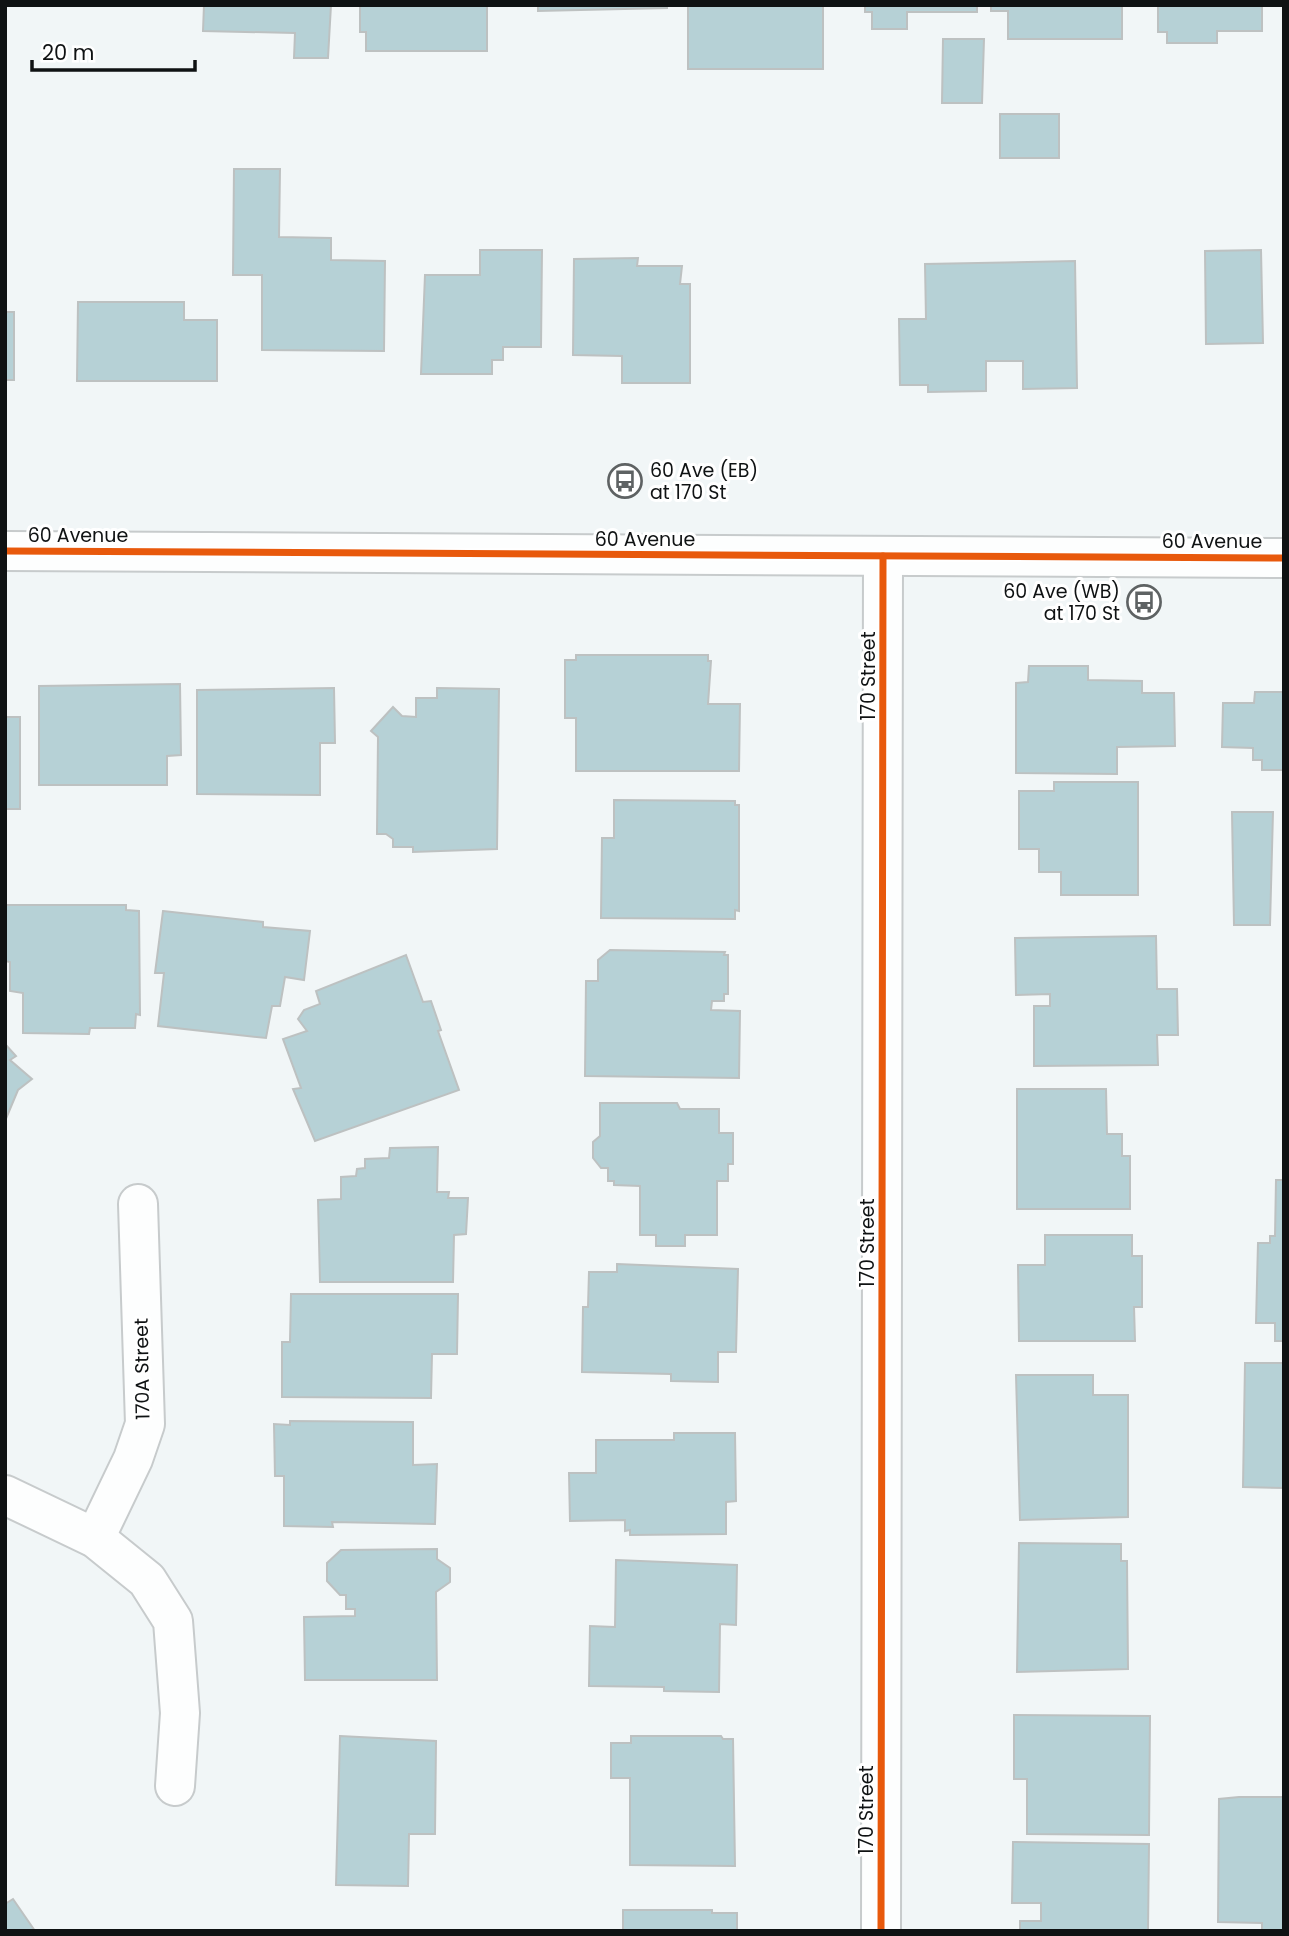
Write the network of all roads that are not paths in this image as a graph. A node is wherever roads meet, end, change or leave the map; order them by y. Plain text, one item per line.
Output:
1 (5, 551) edge
2 (884, 556) junction
3 (1284, 558) edge
4 (138, 1204) dead end
5 (5, 1495) edge
6 (95, 1538) junction
7 (175, 1786) dead end
8 (881, 1931) edge

1 - 2 street, 60 Avenue
2 - 3 street, 60 Avenue
2 - 8 street, 170 Street
4 - 6 street, 170A Street
5 - 6 street
6 - 7 street

